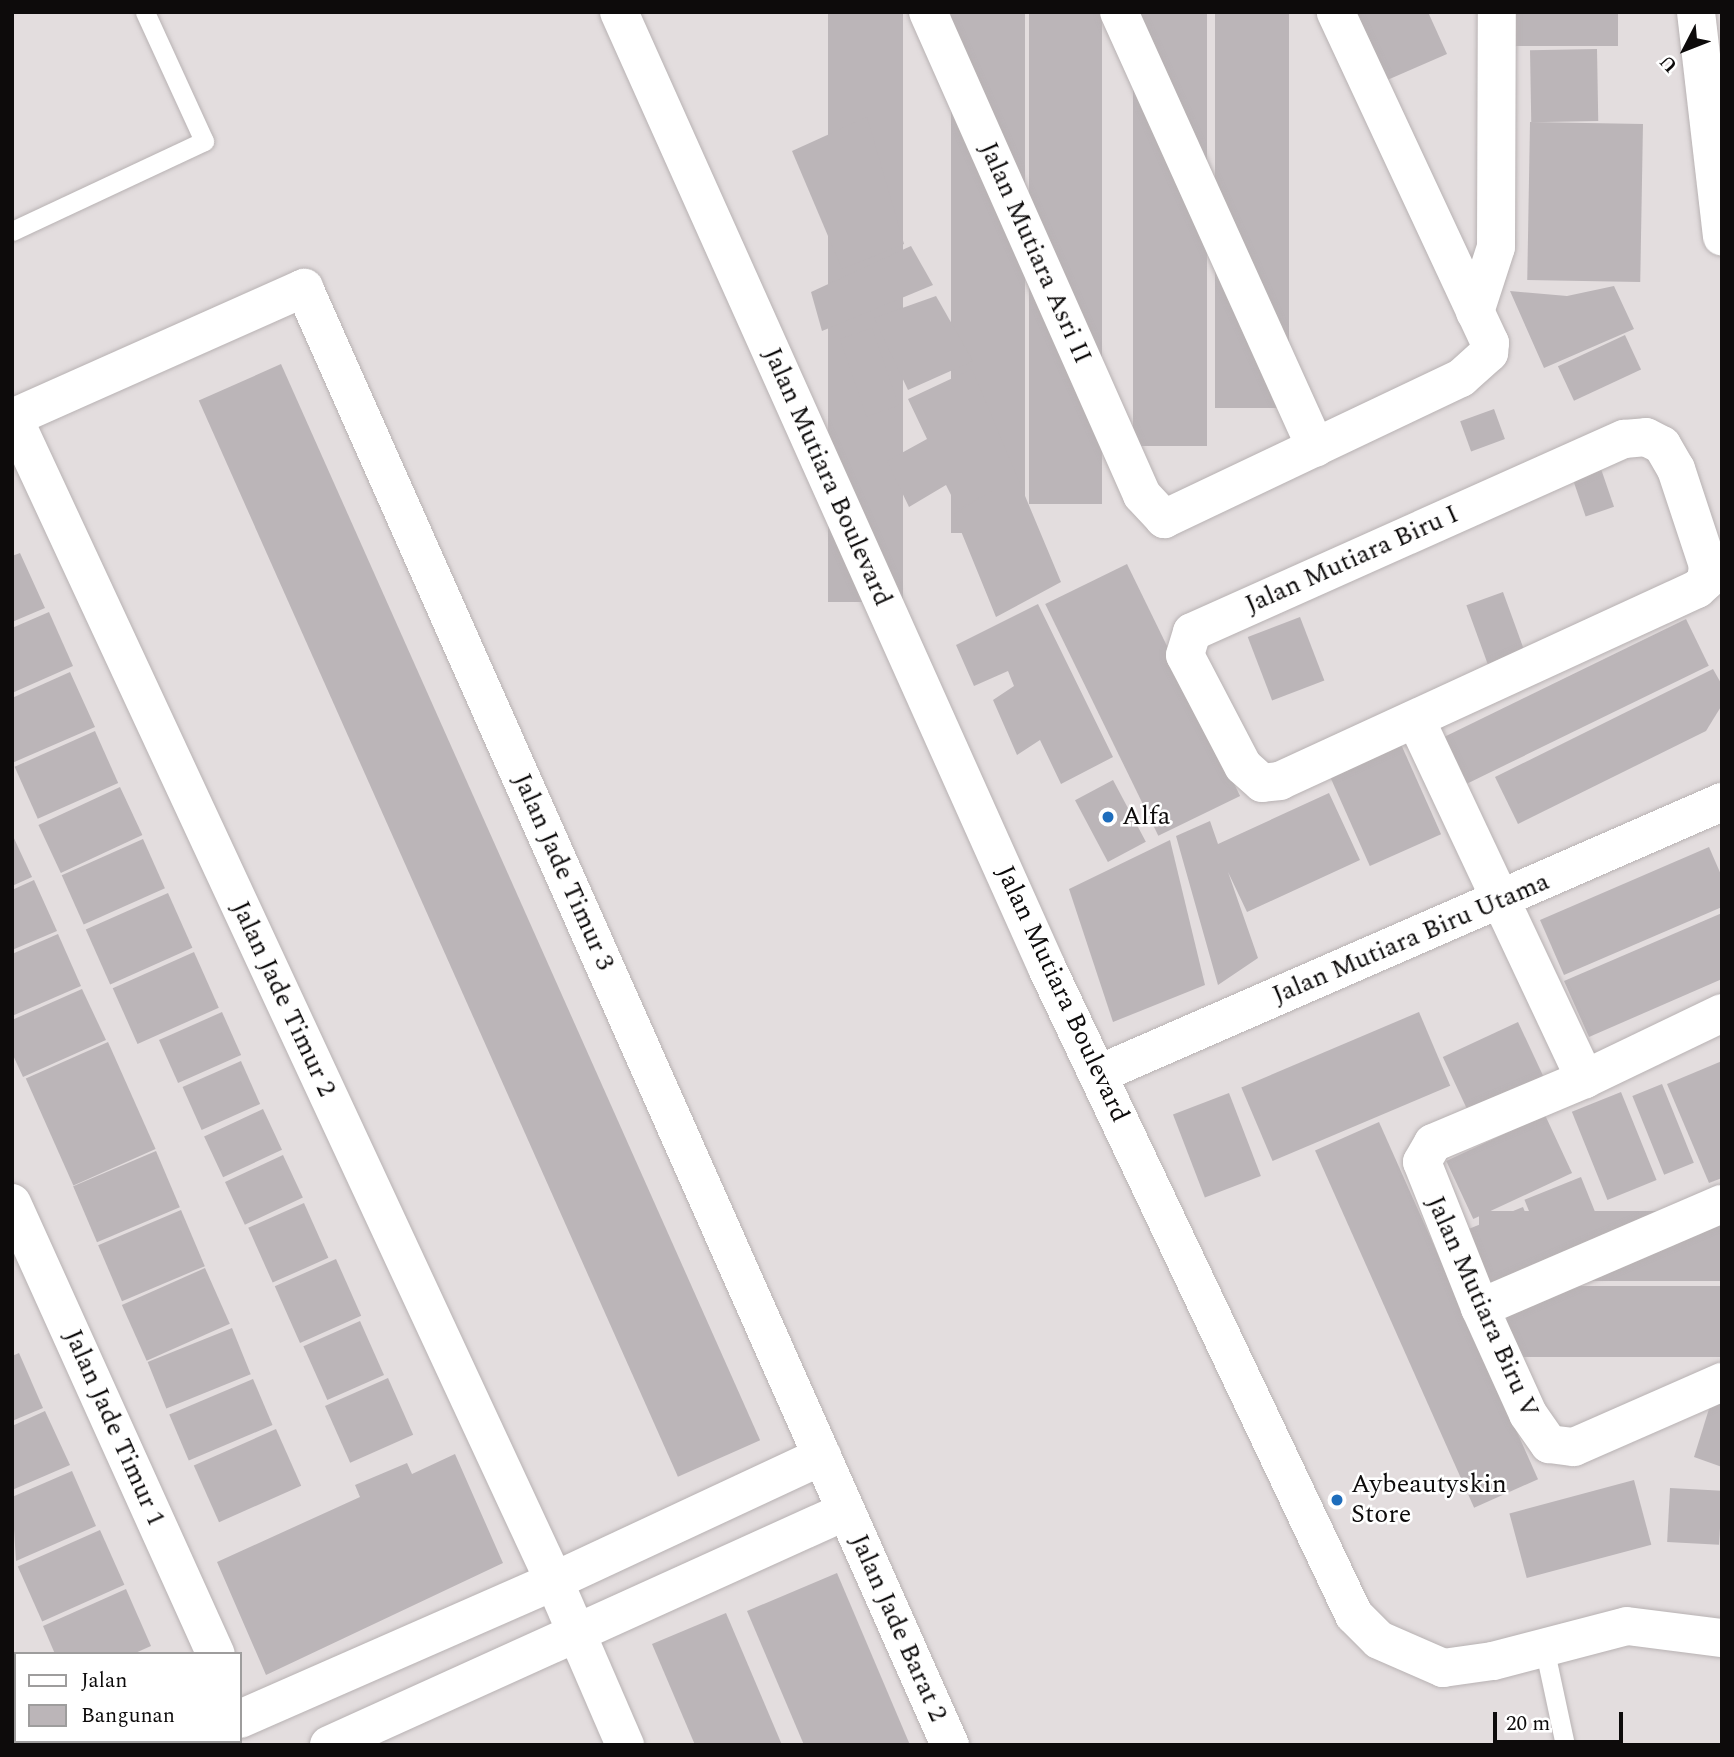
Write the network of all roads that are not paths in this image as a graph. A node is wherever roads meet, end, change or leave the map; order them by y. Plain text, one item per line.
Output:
1 (145, 12) edge
2 (619, 12) edge
3 (928, 12) edge
4 (1119, 12) edge
5 (1336, 12) edge
6 (1497, 12) edge
7 (1696, 12) edge
8 (12, 231) edge
9 (1722, 236) edge
10 (1475, 312) junction
11 (13, 417) edge
12 (1316, 448) junction
13 (1416, 720) junction
14 (1722, 802) edge
15 (1502, 901) junction
16 (1722, 1013) edge
17 (1099, 1073) junction
18 (1585, 1079) junction
19 (12, 1203) edge
20 (1722, 1204) edge
21 (1480, 1308) junction
22 (1722, 1382) edge
23 (821, 1456) junction
24 (846, 1510) junction
25 (554, 1581) junction
26 (577, 1635) junction
27 (1722, 1638) edge
28 (1544, 1647) junction
29 (215, 1652) edge
30 (245, 1722) edge
31 (329, 1745) edge
32 (625, 1745) edge
33 (950, 1745) edge
34 (1565, 1745) edge

1 - 8 lane
2 - 17 street, Jalan Mutiara Boulevard
3 - 12 street, Jalan Mutiara Asri II
4 - 12 street
5 - 10 street
6 - 10 street
7 - 9 street
10 - 12 street
11 - 23 street, Jalan Jade Timur 3
11 - 25 street, Jalan Jade Timur 2
13 - 13 street, Jalan Mutiara Biru I
13 - 15 street
14 - 15 street, Jalan Mutiara Biru Utama
15 - 17 street, Jalan Mutiara Biru Utama
15 - 18 street
16 - 18 street
17 - 28 street, Jalan Mutiara Boulevard
18 - 21 street, Jalan Mutiara Biru V
19 - 29 street, Jalan Jade Timur 1
20 - 21 street
21 - 22 street, Jalan Mutiara Biru V
23 - 24 street, Jalan Jade Timur 3
23 - 25 street
24 - 26 street
24 - 33 street, Jalan Jade Barat 2
25 - 26 street, Jalan Jade Timur 2
25 - 30 street
26 - 31 street
26 - 32 street, Jalan Jade Timur 2
27 - 28 street, Jalan Mutiara Boulevard
28 - 34 lane

